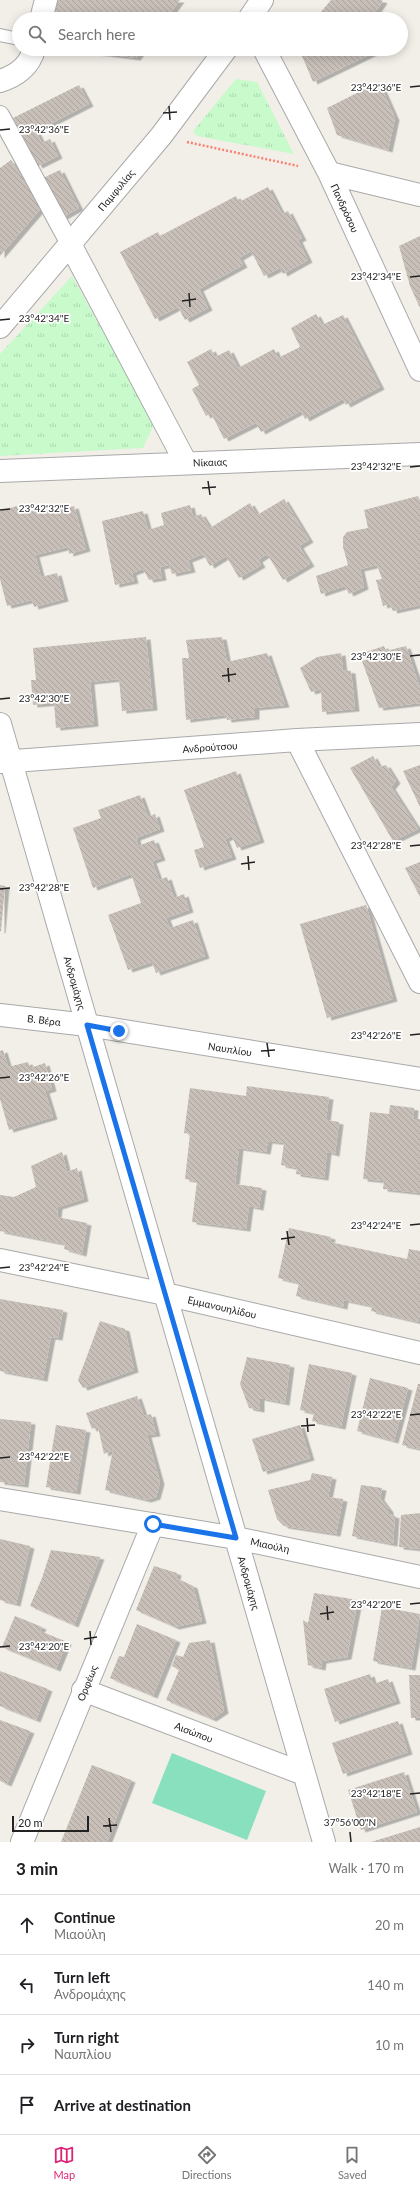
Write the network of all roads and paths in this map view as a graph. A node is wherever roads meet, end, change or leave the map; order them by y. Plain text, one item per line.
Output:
1 (46, 0) edge
2 (262, 0) edge
3 (43, 12) edge
4 (254, 12) edge
5 (0, 35) edge
6 (12, 38) edge
7 (32, 56) edge
8 (221, 56) edge
9 (268, 56) edge
10 (0, 80) edge
11 (0, 115) edge
12 (162, 136) junction
13 (329, 173) junction
14 (420, 195) edge
15 (70, 244) junction
16 (0, 327) edge
17 (420, 370) edge
18 (420, 454) edge
19 (186, 463) junction
20 (0, 471) edge
21 (0, 724) edge
22 (420, 734) edge
23 (297, 740) junction
24 (5, 762) edge
25 (420, 982) edge
26 (0, 1015) edge
27 (87, 1025) junction
28 (420, 1079) edge
29 (0, 1260) edge
30 (165, 1294) junction
31 (420, 1353) edge
32 (0, 1500) edge
33 (153, 1524) junction
34 (236, 1538) junction
35 (420, 1577) edge
36 (83, 1690) junction
37 (304, 1774) junction
38 (22, 1842) edge
39 (324, 1842) edge

1 - 3 street
2 - 4 street
5 - 6 lane
7 - 10 street
8 - 12 street, Παμφυλίας
9 - 13 street, Πανδρόσου
11 - 15 street
12 - 13 path
12 - 15 street, Παμφυλίας
13 - 14 street
13 - 17 street, Πανδρόσου
15 - 16 street, Παμφυλίας
15 - 19 street
18 - 19 street, Νίκαιας
19 - 20 street, Νίκαιας
21 - 24 street, Ανδρομάχης
22 - 23 street, Ανδρούτσου
23 - 24 street, Ανδρούτσου
23 - 25 street
24 - 27 street, Ανδρομάχης
26 - 27 street, Β. Βέρα
27 - 28 street, Ναυπλίου
27 - 30 street, Ανδρομάχης
29 - 30 street, Εμμανουηλίδου
30 - 31 street, Εμμανουηλίδου
30 - 34 street, Ανδρομάχης
32 - 33 street, Μιαούλη
33 - 34 street, Μιαούλη
33 - 36 street, Ορφέως
34 - 35 street, Μιαούλη
34 - 37 street, Ανδρομάχης
36 - 37 street, Αισώπου
36 - 38 street, Ορφέως
37 - 39 street, Ανδρομάχης

